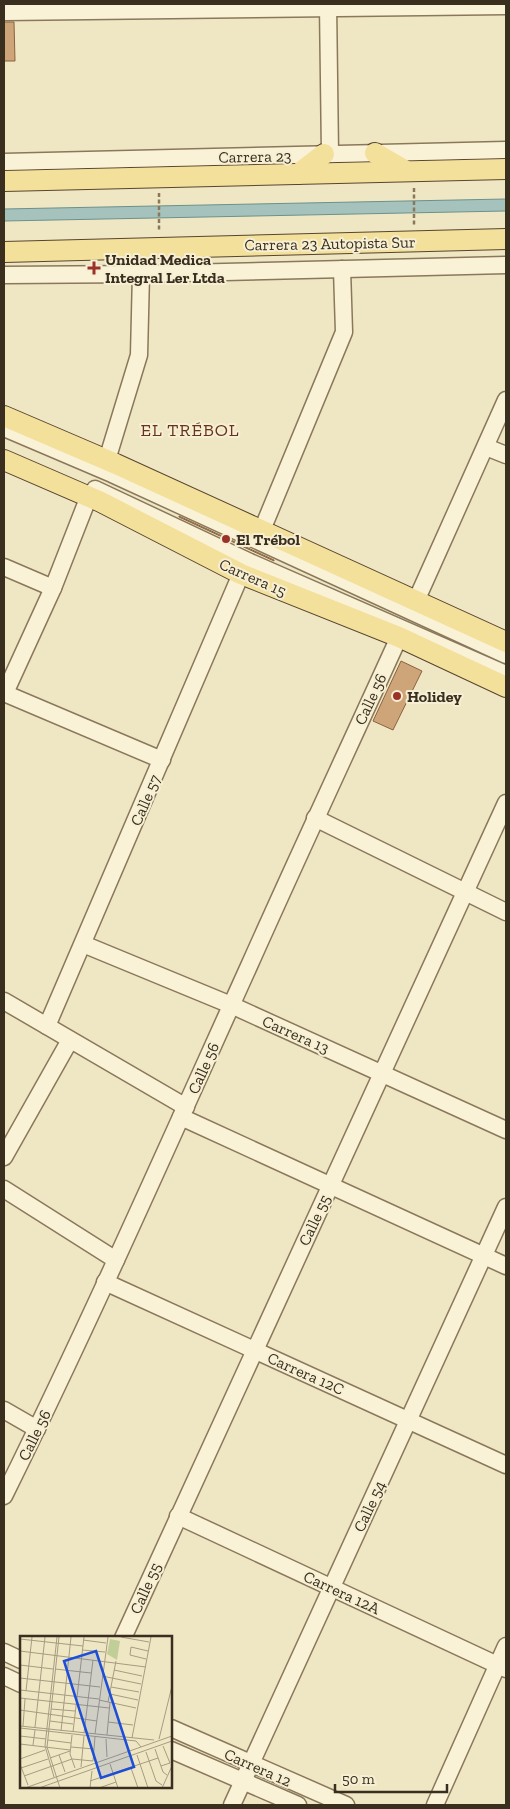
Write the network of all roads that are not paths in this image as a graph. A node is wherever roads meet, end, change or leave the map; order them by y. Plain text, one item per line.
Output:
1 (328, 6) edge
2 (506, 6) edge
3 (44, 7) edge
4 (4, 12) edge
5 (506, 150) edge
6 (375, 153) junction
7 (327, 154) junction
8 (4, 162) edge
9 (506, 169) edge
10 (406, 171) junction
11 (298, 174) junction
12 (4, 181) edge
13 (506, 239) edge
14 (4, 252) edge
15 (506, 265) edge
16 (342, 269) junction
17 (141, 274) junction
18 (4, 275) edge
19 (506, 400) edge
20 (4, 416) edge
21 (4, 428) edge
22 (486, 447) junction
23 (4, 449) edge
24 (506, 455) edge
25 (4, 460) edge
26 (107, 460) junction
27 (89, 496) junction
28 (262, 530) junction
29 (4, 567) edge
30 (242, 574) junction
31 (53, 588) junction
32 (416, 601) junction
33 (399, 637) junction
34 (506, 642) edge
35 (506, 654) edge
36 (506, 674) edge
37 (506, 687) edge
38 (4, 693) edge
39 (162, 760) junction
40 (506, 803) edge
41 (315, 818) junction
42 (465, 892) junction
43 (506, 912) edge
44 (83, 944) junction
45 (4, 1001) edge
46 (231, 1005) junction
47 (47, 1026) junction
48 (70, 1040) junction
49 (382, 1073) junction
50 (184, 1112) junction
51 (506, 1130) edge
52 (8, 1140) edge
53 (4, 1157) edge
54 (330, 1185) junction
55 (4, 1189) edge
56 (506, 1207) edge
57 (484, 1256) junction
58 (116, 1260) junction
59 (506, 1266) edge
60 (105, 1282) junction
61 (254, 1350) junction
62 (4, 1410) edge
63 (408, 1420) junction
64 (37, 1429) junction
65 (506, 1465) edge
66 (4, 1496) edge
67 (178, 1516) junction
68 (331, 1587) junction
69 (124, 1636) edge
70 (506, 1646) edge
71 (4, 1652) edge
72 (20, 1660) edge
73 (502, 1667) edge
74 (4, 1676) edge
75 (20, 1684) edge
76 (172, 1728) edge
77 (172, 1750) edge
78 (251, 1764) junction
79 (242, 1781) junction
80 (232, 1805) edge
81 (298, 1805) edge
82 (346, 1805) edge
83 (436, 1805) edge

1 - 2 street
1 - 3 street
1 - 7 street
3 - 4 street
5 - 6 street, Carrera 23
6 - 7 street, Carrera 23
6 - 10 main road
7 - 8 street, Carrera 23
7 - 11 main road
9 - 10 main road
10 - 11 main road
11 - 12 main road
13 - 14 main road, Carrera 23 Autopista Sur
15 - 16 street
16 - 17 street
16 - 28 street
17 - 18 street
17 - 26 street
19 - 22 street
20 - 26 main road
21 - 35 street
22 - 24 street
22 - 32 street
23 - 36 street
25 - 27 main road, Carrera 15
26 - 28 main road
27 - 30 main road, Carrera 15
27 - 31 street
28 - 32 main road
29 - 31 street
30 - 33 main road, Carrera 15
30 - 39 street, Calle 57
31 - 38 street
32 - 34 main road
33 - 37 main road, Carrera 15
33 - 41 street, Calle 56
38 - 39 street
39 - 44 street, Calle 57
40 - 42 street, Calle 55
41 - 42 street
41 - 46 street, Calle 56
42 - 43 street
42 - 49 street, Calle 55
44 - 46 street, Carrera 13
44 - 47 street, Calle 57
45 - 47 street
46 - 49 street, Carrera 13
46 - 50 street, Calle 56
47 - 48 street
48 - 50 street
48 - 52 street
49 - 51 street, Carrera 13
49 - 54 street, Calle 55
50 - 54 street
50 - 58 street, Calle 56
52 - 53 street
54 - 57 street
54 - 61 street, Calle 55
55 - 58 street
56 - 57 street, Calle 54
57 - 59 street
57 - 63 street, Calle 54
58 - 60 street, Calle 56
60 - 61 street, Carrera 12C
60 - 64 street, Calle 56
61 - 63 street, Carrera 12C
61 - 67 street, Calle 55
62 - 64 street
63 - 65 street, Carrera 12C
63 - 68 street, Calle 54
64 - 66 street, Calle 56
67 - 68 street, Carrera 12A
67 - 69 street, Calle 55
68 - 73 street, Carrera 12A
68 - 78 street, Calle 54
70 - 73 street
71 - 72 street
73 - 83 street
74 - 75 street
76 - 78 street, Carrera 12
77 - 79 street, Carrera 12
78 - 79 street, Calle 54
78 - 82 street, Carrera 12
79 - 80 street, Calle 54
79 - 81 street, Carrera 12

